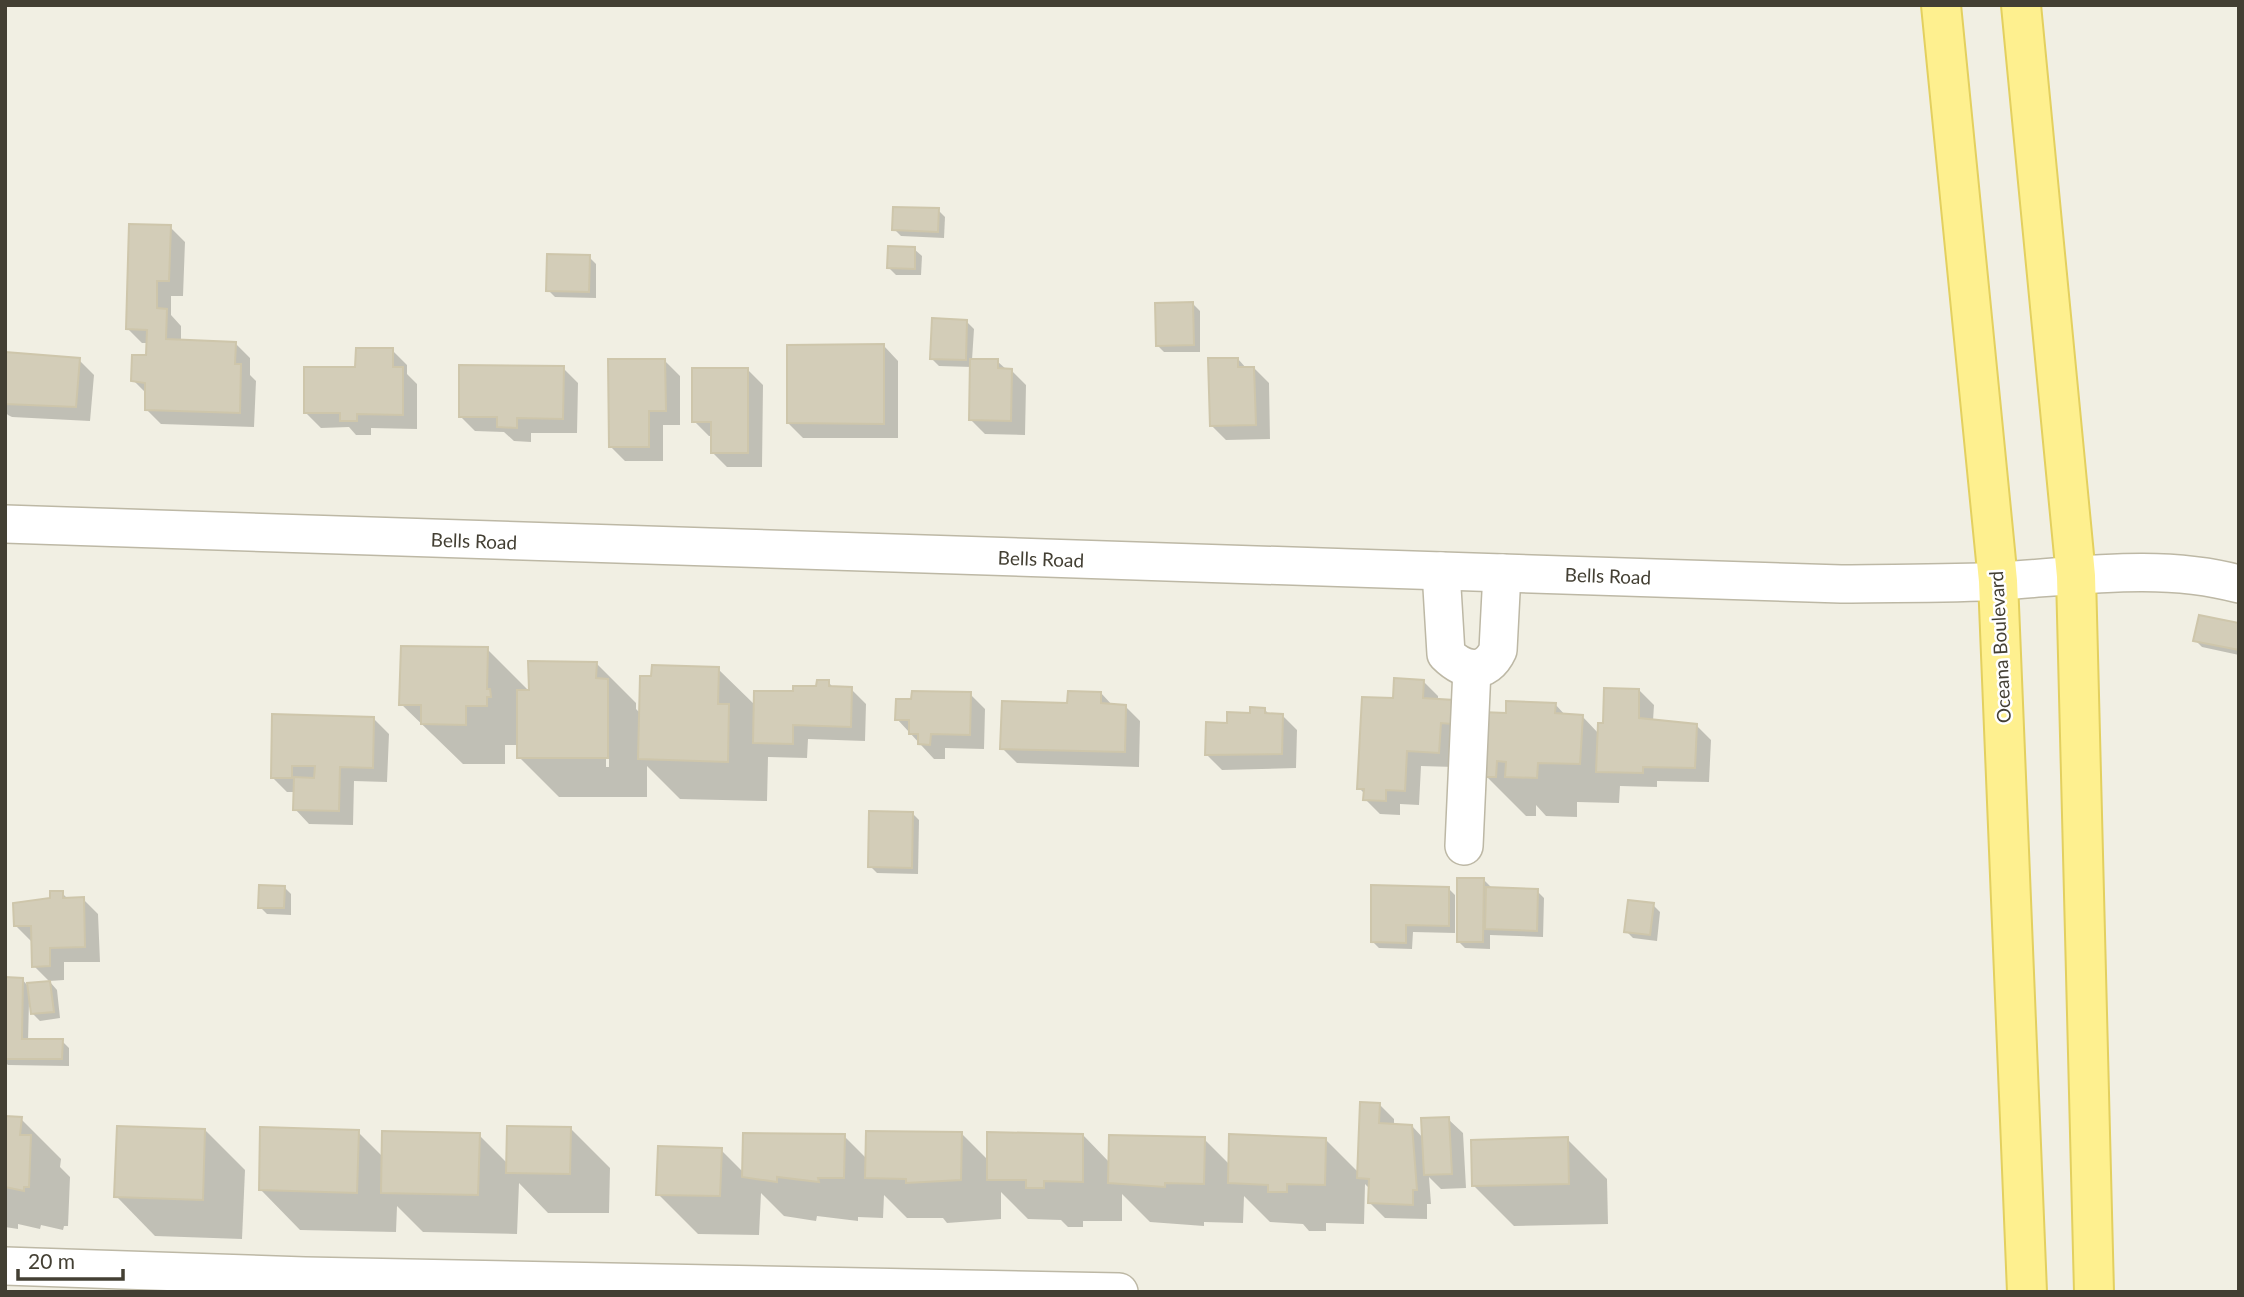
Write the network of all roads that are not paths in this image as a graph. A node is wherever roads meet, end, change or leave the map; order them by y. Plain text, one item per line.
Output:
1 (1941, 5) edge
2 (2021, 5) edge
3 (5, 524) edge
4 (1441, 571) junction
5 (1502, 573) junction
6 (2076, 576) junction
7 (1998, 581) junction
8 (2239, 584) edge
9 (1472, 669) junction
10 (1464, 846) dead end
11 (5, 1266) edge
12 (165, 1282) edge
13 (305, 1284) edge
14 (425, 1285) edge
15 (529, 1286) edge
16 (697, 1287) edge
17 (1119, 1292) edge
18 (2027, 1292) edge
19 (2094, 1292) edge

1 - 7 main road, Oceana Boulevard
2 - 6 main road
3 - 4 street, Bells Road
4 - 5 street, Bells Road
4 - 9 street
5 - 7 street, Bells Road
5 - 9 street
6 - 7 street, Bells Road
6 - 8 street, Bells Road
6 - 19 main road
7 - 18 main road, Oceana Boulevard
9 - 10 street
11 - 12 street
12 - 13 street
13 - 14 street
14 - 15 street
15 - 16 street
16 - 17 street

